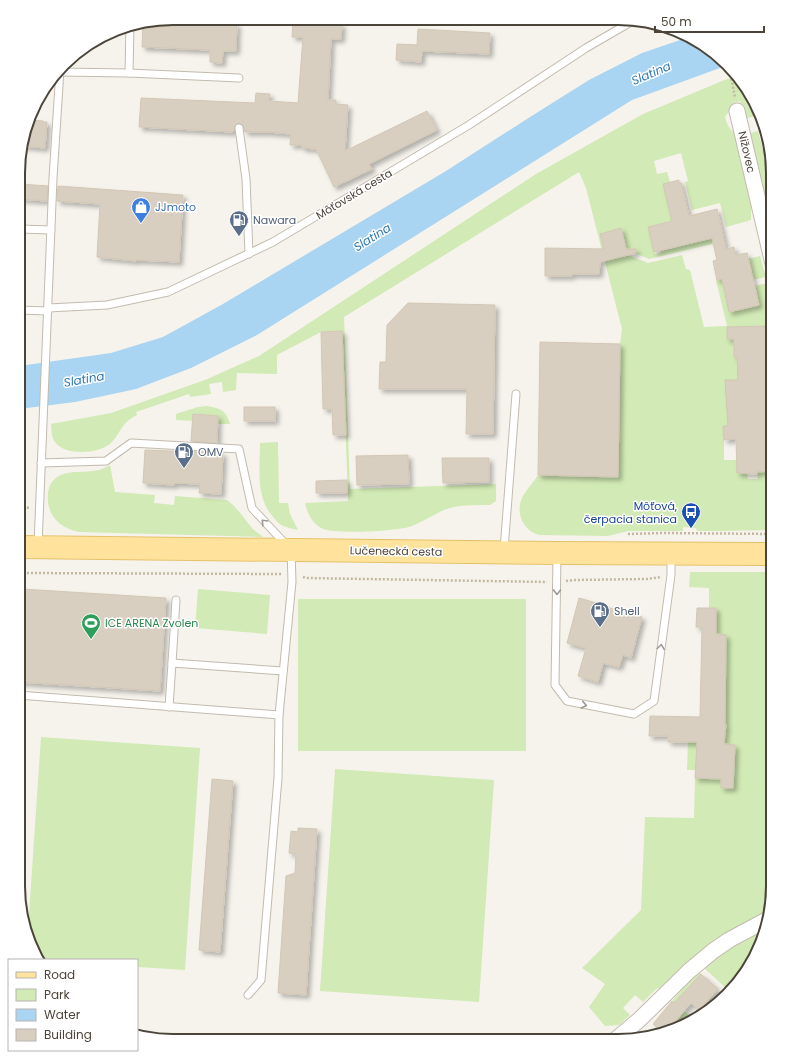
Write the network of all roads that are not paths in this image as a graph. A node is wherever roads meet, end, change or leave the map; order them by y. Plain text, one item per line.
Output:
1 (626, 25) edge
2 (130, 32) edge
3 (65, 71) edge
4 (129, 73) junction
5 (60, 78) edge
6 (239, 78) dead end
7 (738, 111) road end
8 (239, 128) dead end
9 (25, 229) edge
10 (51, 230) junction
11 (766, 233) edge
12 (249, 254) junction
13 (48, 309) junction
14 (25, 310) edge
15 (516, 394) dead end
16 (42, 463) junction
17 (28, 547) edge
18 (291, 550) junction
19 (504, 552) junction
20 (557, 553) junction
21 (671, 554) junction
22 (766, 554) edge
23 (176, 600) dead end
24 (172, 664) junction
25 (283, 671) junction
26 (25, 696) edge
27 (169, 707) junction
28 (279, 715) junction
29 (761, 923) edge
30 (248, 995) dead end
31 (622, 1034) edge

1 - 12 lane, Môťovská cesta
2 - 4 lane
3 - 4 lane
4 - 6 lane
5 - 10 lane
7 - 11 street, Nižovec
8 - 12 lane
9 - 10 lane
10 - 13 lane
12 - 13 lane, Môťovská cesta
13 - 14 lane, Môťovská cesta
13 - 16 lane
15 - 19 lane
16 - 17 lane
18 -> 16 lane
17 - 18 main road, Lučenecká cesta
18 - 19 main road, Lučenecká cesta
18 - 25 lane
19 - 20 main road, Lučenecká cesta
20 - 21 main road, Lučenecká cesta
20 -> 21 lane
21 - 22 main road, Lučenecká cesta
23 - 24 lane
24 - 25 lane
24 - 27 lane
25 - 28 lane
26 - 27 lane
27 - 28 lane
28 - 30 lane
29 - 31 street

